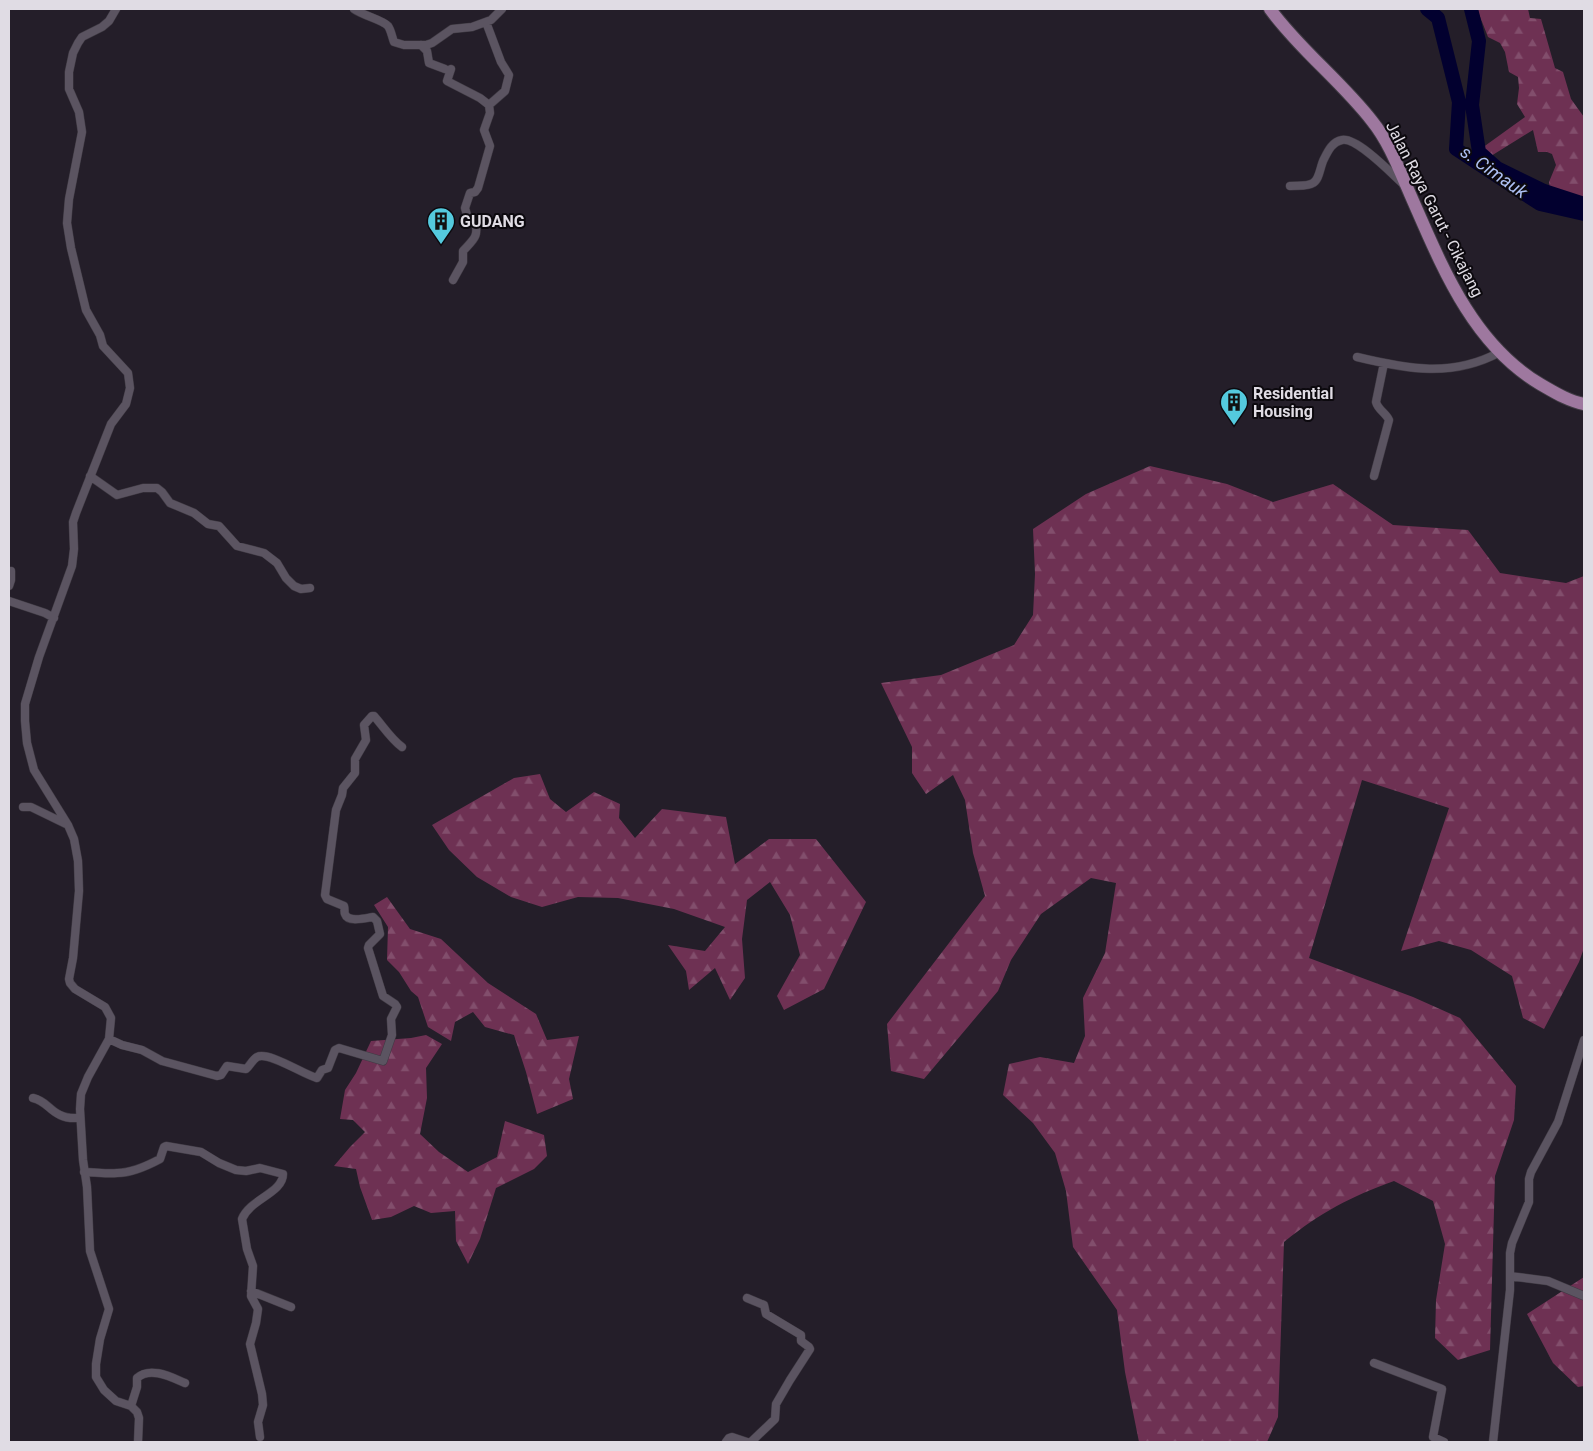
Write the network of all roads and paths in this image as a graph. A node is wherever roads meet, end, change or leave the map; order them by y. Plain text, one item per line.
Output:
1 (116, 9) edge
2 (354, 9) edge
3 (502, 9) edge
4 (1270, 9) edge
5 (486, 22) junction
6 (421, 45) junction
7 (489, 105) junction
8 (1290, 186) dead end
9 (1408, 189) junction
10 (453, 280) dead end
11 (1500, 352) junction
12 (1357, 357) dead end
13 (1384, 363) junction
14 (1584, 404) edge
15 (90, 476) junction
16 (1374, 476) dead end
17 (11, 571) dead end
18 (9, 586) edge
19 (310, 588) dead end
20 (9, 601) edge
21 (54, 618) junction
22 (402, 747) dead end
23 (23, 807) dead end
24 (68, 825) junction
25 (109, 1039) junction
26 (1584, 1040) edge
27 (33, 1098) dead end
28 (80, 1118) junction
29 (84, 1172) junction
30 (1510, 1276) junction
31 (251, 1291) junction
32 (1584, 1296) edge
33 (747, 1298) dead end
34 (291, 1307) dead end
35 (1374, 1363) dead end
36 (185, 1383) dead end
37 (131, 1406) junction
38 (260, 1437) dead end
39 (138, 1442) edge
40 (726, 1442) edge
41 (747, 1442) edge
42 (751, 1442) edge
43 (1444, 1442) edge
44 (1492, 1442) edge

1 - 15 street
2 - 6 street
3 - 5 street
4 - 9 main road, Jalan Raya Garut - Cikajang
5 - 6 street
5 - 7 street
6 - 7 street
7 - 10 street
8 - 9 street
9 - 11 main road, Jalan Raya Garut - Cikajang
11 - 13 street
11 - 14 main road, Jalan Raya Garut - Cikajang
12 - 13 street
13 - 16 street
15 - 19 street
15 - 21 street
17 - 18 street
20 - 21 street
21 - 24 street
22 - 25 street
23 - 24 street
24 - 25 street
25 - 28 street
26 - 30 street
27 - 28 street
28 - 29 street
29 - 31 street
29 - 37 street
30 - 32 street
30 - 44 street
31 - 34 street
31 - 38 street
33 - 42 street
35 - 43 street
36 - 37 street
37 - 39 street
40 - 41 street

